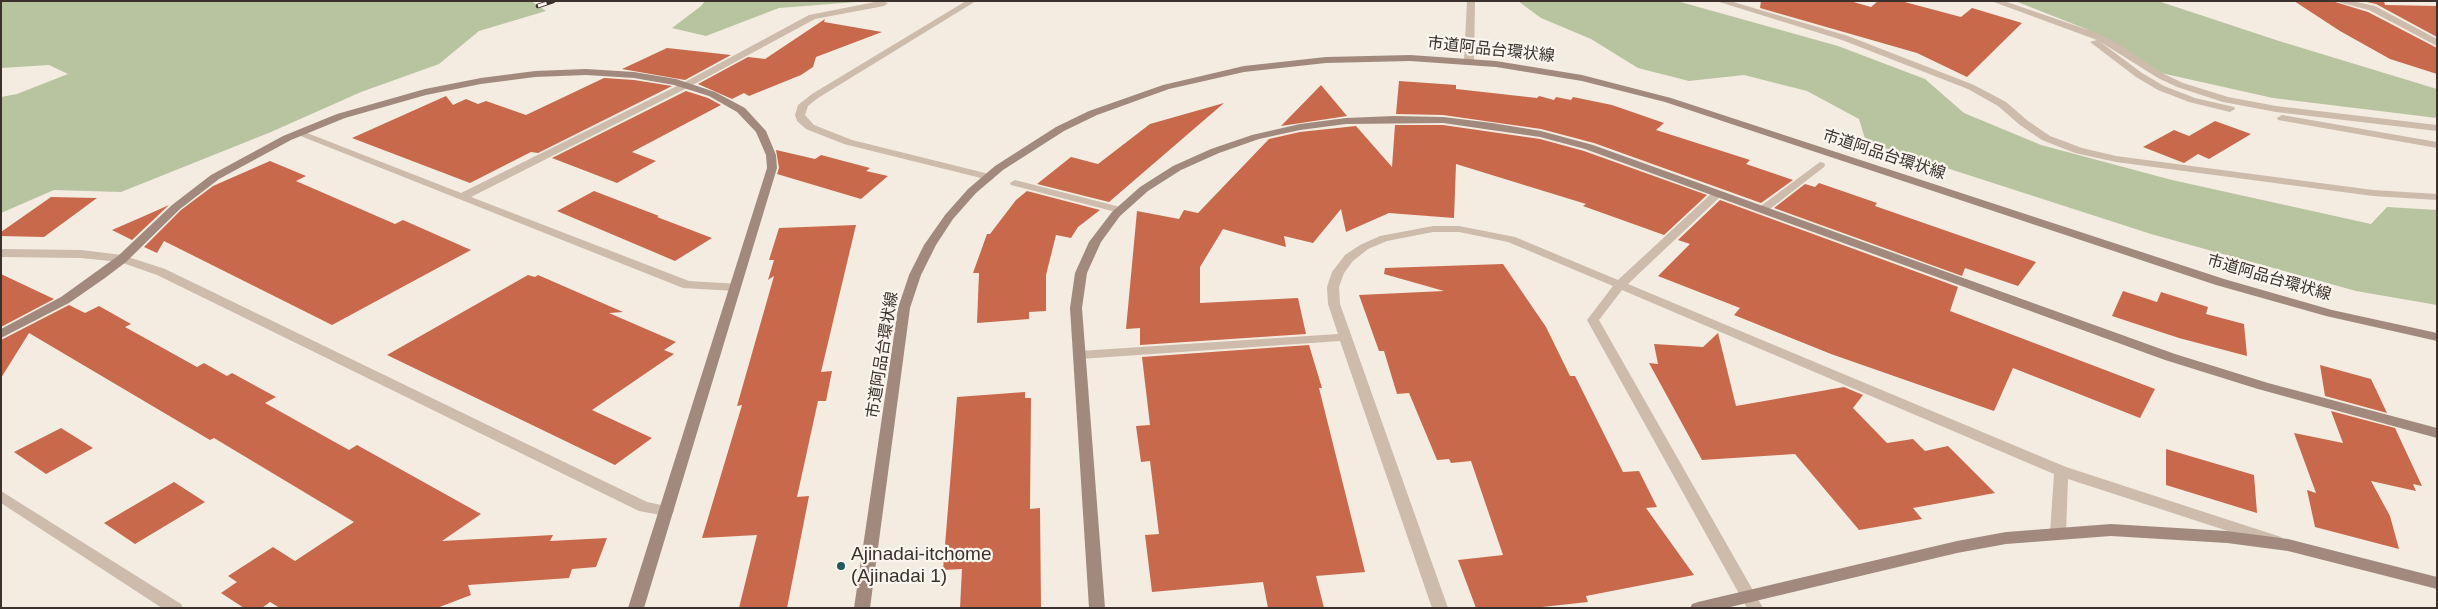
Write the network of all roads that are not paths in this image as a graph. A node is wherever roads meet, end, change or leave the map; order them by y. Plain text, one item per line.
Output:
1 (972, 1) edge
2 (1470, 1) edge
3 (1720, 1) edge
4 (1996, 1) edge
5 (2338, 1) edge
6 (884, 2) edge
7 (2078, 29) junction
8 (2437, 43) edge
9 (1469, 62) junction
10 (686, 85) junction
11 (2437, 128) edge
12 (298, 133) junction
13 (2437, 145) edge
14 (1820, 165) dead end
15 (989, 177) junction
16 (1015, 184) dead end
17 (1717, 194) junction
18 (461, 198) junction
19 (2437, 198) edge
20 (1120, 210) junction
21 (1762, 210) junction
22 (1, 253) edge
23 (122, 259) junction
24 (1621, 284) junction
25 (735, 287) junction
26 (1, 334) edge
27 (1345, 336) junction
28 (2437, 337) edge
29 (1080, 355) junction
30 (2437, 433) edge
31 (2061, 471) junction
32 (6, 504) edge
33 (666, 511) junction
34 (2058, 533) junction
35 (2288, 545) junction
36 (2437, 583) edge
37 (1751, 602) edge
38 (175, 608) edge
39 (636, 608) edge
40 (862, 608) edge
41 (1097, 608) edge
42 (1440, 608) edge
43 (1698, 608) edge

1 - 15 street
2 - 9 street
3 - 19 street
4 - 7 street
5 - 8 street
6 - 10 street
7 - 11 street
7 - 13 street
9 - 15 street, 市道阿品台環状線
9 - 28 street, 市道阿品台環状線
10 - 12 street
10 - 18 street
10 - 25 street
12 - 18 street
12 - 23 street
14 - 21 street
15 - 40 street, 市道阿品台環状線
16 - 20 street
17 - 20 street
17 - 21 street
17 - 24 street
18 - 25 street
20 - 29 street
21 - 30 street
22 - 23 street
23 - 26 street
23 - 33 street
24 - 27 street
24 - 31 street
24 - 37 street
25 - 33 street
27 - 29 street
27 - 42 street
29 - 41 street
31 - 34 street
31 - 35 street
32 - 38 street
33 - 39 street
34 - 35 street
34 - 37 street
35 - 36 street
37 - 43 street

